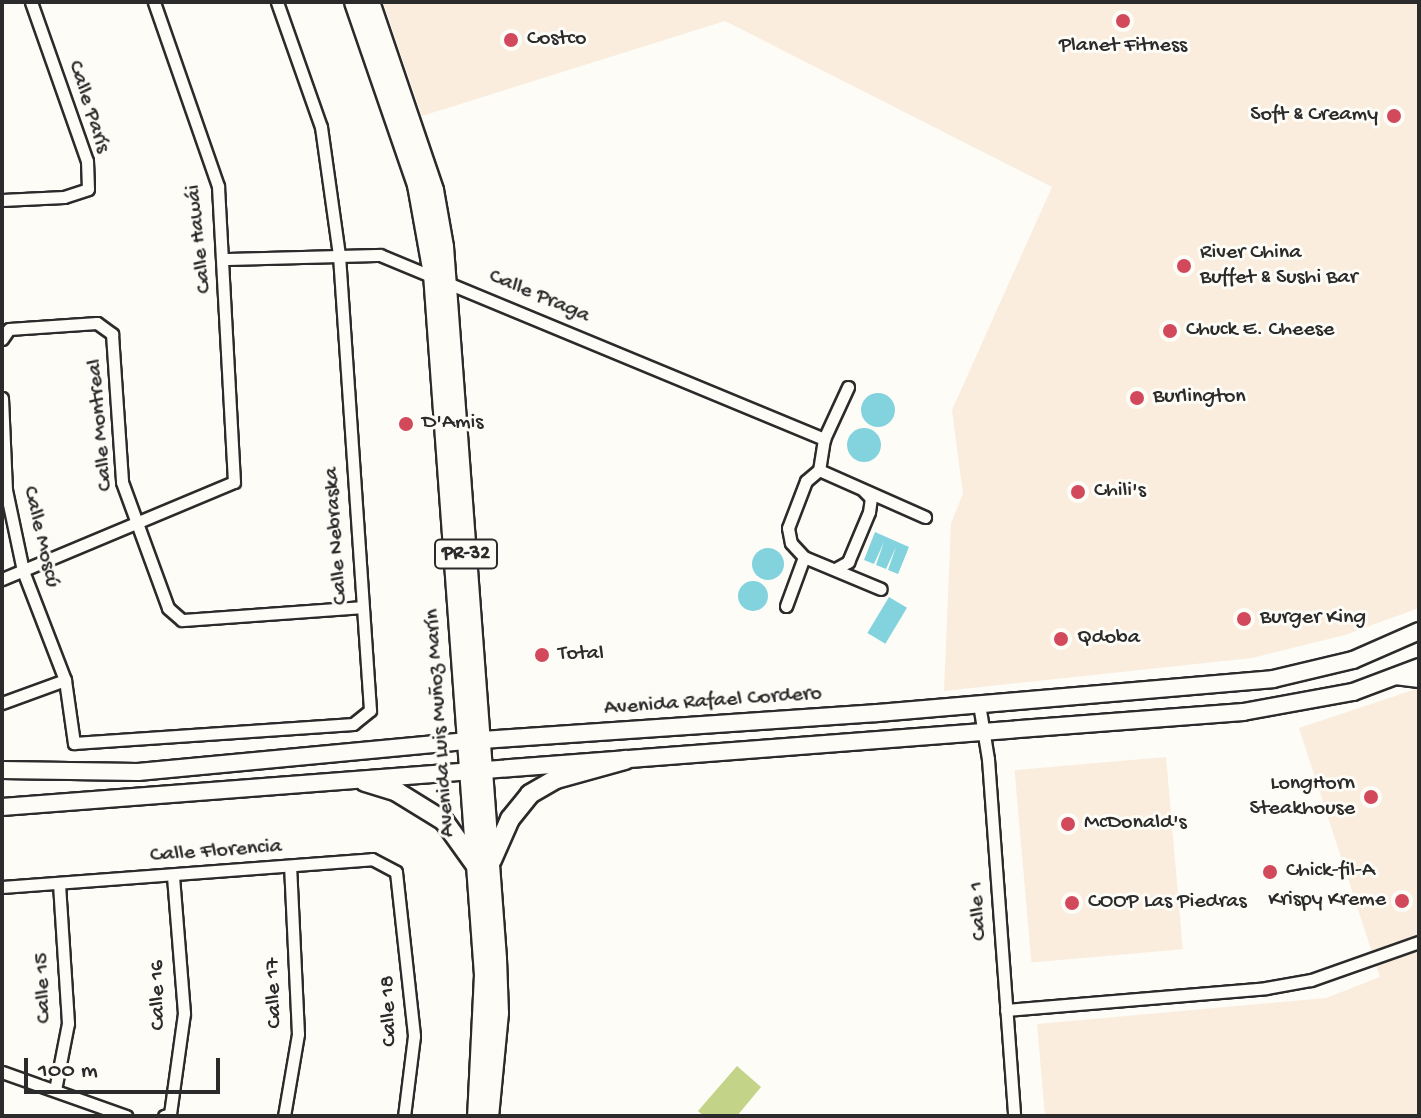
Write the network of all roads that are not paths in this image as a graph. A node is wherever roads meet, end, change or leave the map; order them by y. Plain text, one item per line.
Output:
1 (31, 2) edge
2 (154, 2) edge
3 (277, 2) edge
4 (354, 2) edge
5 (370, 2) edge
6 (2, 200) edge
7 (339, 255) junction
8 (224, 259) junction
9 (439, 276) junction
10 (2, 339) edge
11 (848, 387) dead end
12 (2, 398) edge
13 (824, 439) junction
14 (819, 470) junction
15 (863, 490) junction
16 (925, 517) dead end
17 (136, 526) junction
18 (804, 557) junction
19 (837, 568) junction
20 (23, 571) junction
21 (2, 579) edge
22 (881, 589) dead end
23 (786, 606) dead end
24 (362, 607) junction
25 (1419, 631) edge
26 (1419, 667) edge
27 (1393, 678) junction
28 (65, 680) junction
29 (1419, 681) edge
30 (2, 703) edge
31 (979, 704) junction
32 (985, 735) junction
33 (475, 740) junction
34 (625, 760) junction
35 (2, 770) edge
36 (478, 773) junction
37 (365, 782) junction
38 (2, 807) edge
39 (484, 865) junction
40 (290, 867) junction
41 (173, 876) junction
42 (59, 883) junction
43 (2, 887) edge
44 (404, 904) joint
45 (1419, 942) edge
46 (1006, 1010) junction
47 (2, 1072) edge
48 (55, 1090) junction
49 (167, 1115) edge
50 (126, 1116) edge
51 (284, 1116) edge
52 (404, 1116) edge
53 (477, 1116) edge
54 (489, 1116) edge
55 (1014, 1116) edge

1 - 6 street, Calle París
2 - 8 street, Calle Hawái
3 - 7 street, Calle Nebraska
4 - 9 main road, Avenida Luis Muñoz Marín / PR-32
5 - 9 main road, Avenida Luis Muñoz Marín / PR-32
7 - 8 street, Calle Praga
7 - 9 street, Calle Praga
7 - 24 street, Calle Nebraska
8 - 17 street, Calle Hawái
9 - 13 street, Calle Praga
9 - 33 main road, Avenida Luis Muñoz Marín / PR-32
10 - 17 street, Calle Montreal
11 - 13 street
12 - 20 street, Calle Moscú
13 - 14 street
14 - 15 street
14 - 18 street
15 - 16 street
15 - 19 street
17 - 20 street
17 - 24 street, Calle Montreal
18 - 19 street
18 - 23 street
19 - 22 street
20 - 21 street
20 - 28 street, Calle Moscú
24 - 28 street, Calle Nebraska
25 - 31 main road, Avenida Rafael Cordero
26 - 27 main road
27 - 29 street
27 - 32 main road
28 - 30 street
31 - 32 street, Calle 1
31 - 33 main road, Avenida Rafael Cordero
32 - 34 main road
32 - 46 street, Calle 1
33 - 35 main road, Avenida Rafael Cordero
33 - 36 main road, Avenida Luis Muñoz Marín / PR-32
34 - 36 main road
34 - 39 main road
36 - 37 main road
36 - 39 main road, Avenida Luis Muñoz Marín / PR-32
37 - 38 main road
37 - 39 main road
39 - 53 main road, Avenida Luis Muñoz Marín / PR-32
39 - 54 main road, Avenida Luis Muñoz Marín / PR-32
40 - 41 street, Calle Florencia
40 - 44 street, Calle Florencia
40 - 51 street, Calle 17
41 - 42 street, Calle Florencia
41 - 49 street, Calle 16
42 - 43 street, Calle Florencia
42 - 48 street, Calle 15
44 - 52 street, Calle 18
45 - 46 street
46 - 55 street, Calle 1
47 - 48 street
48 - 50 street

